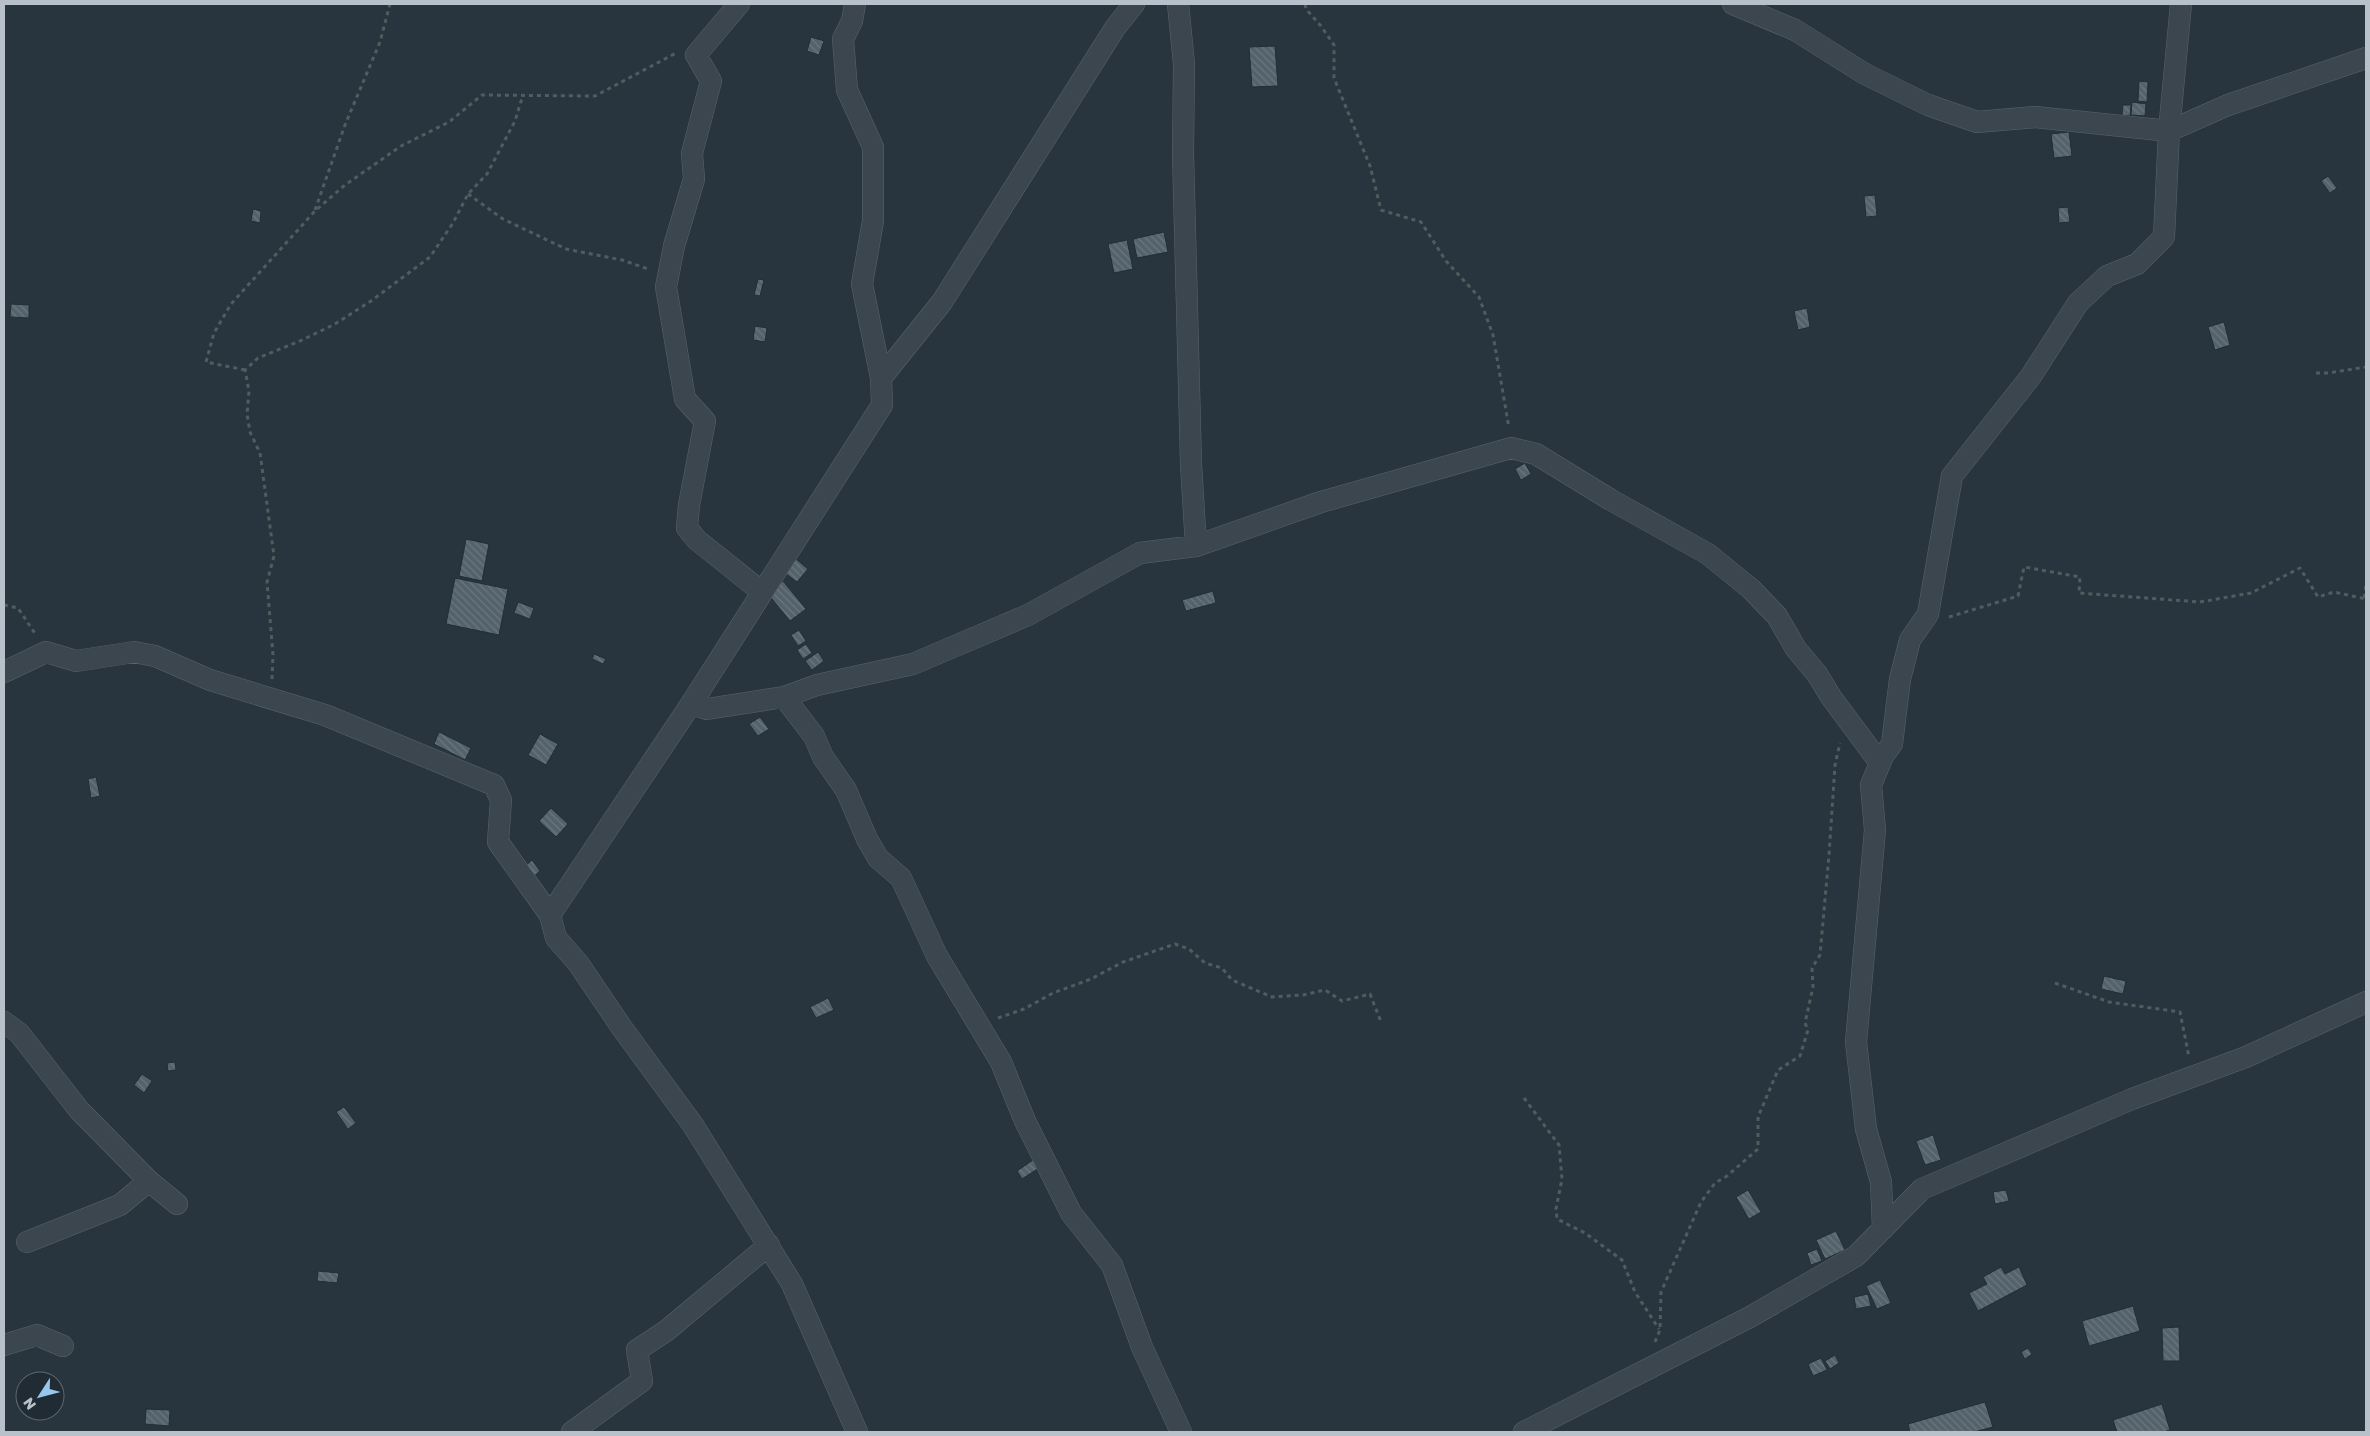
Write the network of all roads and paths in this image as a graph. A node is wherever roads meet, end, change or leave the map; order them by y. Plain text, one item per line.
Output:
1 (390, 4) edge
2 (739, 4) edge
3 (855, 4) edge
4 (1134, 4) edge
5 (1178, 4) edge
6 (1305, 4) edge
7 (1733, 4) edge
8 (2181, 4) edge
9 (696, 55) junction
10 (2366, 58) edge
11 (523, 94) junction
12 (2169, 131) junction
13 (468, 194) junction
14 (315, 210) junction
15 (666, 287) junction
16 (2366, 366) edge
17 (244, 370) junction
18 (2316, 373) dead end
19 (881, 378) junction
20 (1511, 448) junction
21 (1196, 546) junction
22 (2366, 585) edge
23 (762, 592) junction
24 (2365, 598) edge
25 (4, 606) edge
26 (1920, 626) junction
27 (46, 652) junction
28 (4, 672) edge
29 (268, 696) junction
30 (784, 698) junction
31 (691, 704) junction
32 (1846, 715) junction
33 (1880, 763) junction
34 (550, 915) junction
35 (2055, 983) dead end
36 (2366, 1002) edge
37 (4, 1022) edge
38 (1381, 1022) dead end
39 (983, 1032) junction
40 (2192, 1077) junction
41 (1524, 1098) dead end
42 (149, 1180) junction
43 (177, 1204) dead end
44 (1883, 1229) junction
45 (27, 1242) dead end
46 (769, 1245) junction
47 (1660, 1330) junction
48 (4, 1345) edge
49 (63, 1346) dead end
50 (1644, 1371) junction
51 (572, 1432) edge
52 (858, 1432) edge
53 (1181, 1432) edge
54 (1524, 1432) edge

1 - 14 path
2 - 9 street
3 - 19 street
4 - 19 street
5 - 21 street
6 - 20 path
7 - 12 street
8 - 12 street
9 - 11 path
9 - 15 street
10 - 12 street
11 - 13 path
11 - 14 path
12 - 26 street
13 - 15 path
13 - 17 path
14 - 17 path
15 - 23 street
16 - 18 path
17 - 29 path
19 - 23 street
20 - 21 street
20 - 32 street
21 - 30 street
22 - 24 path
23 - 31 street
24 - 26 path
25 - 27 path
26 - 33 street
27 - 28 street
27 - 29 street
29 - 34 street
30 - 31 street
30 - 39 street
31 - 34 street
32 - 33 street
32 - 47 path
33 - 44 street
34 - 46 street
35 - 40 path
36 - 40 street
37 - 42 street
38 - 39 path
39 - 53 street
40 - 44 street
41 - 47 path
42 - 43 street
42 - 45 street
44 - 50 street
46 - 51 street
46 - 52 street
47 - 50 path
48 - 49 street
50 - 54 street

